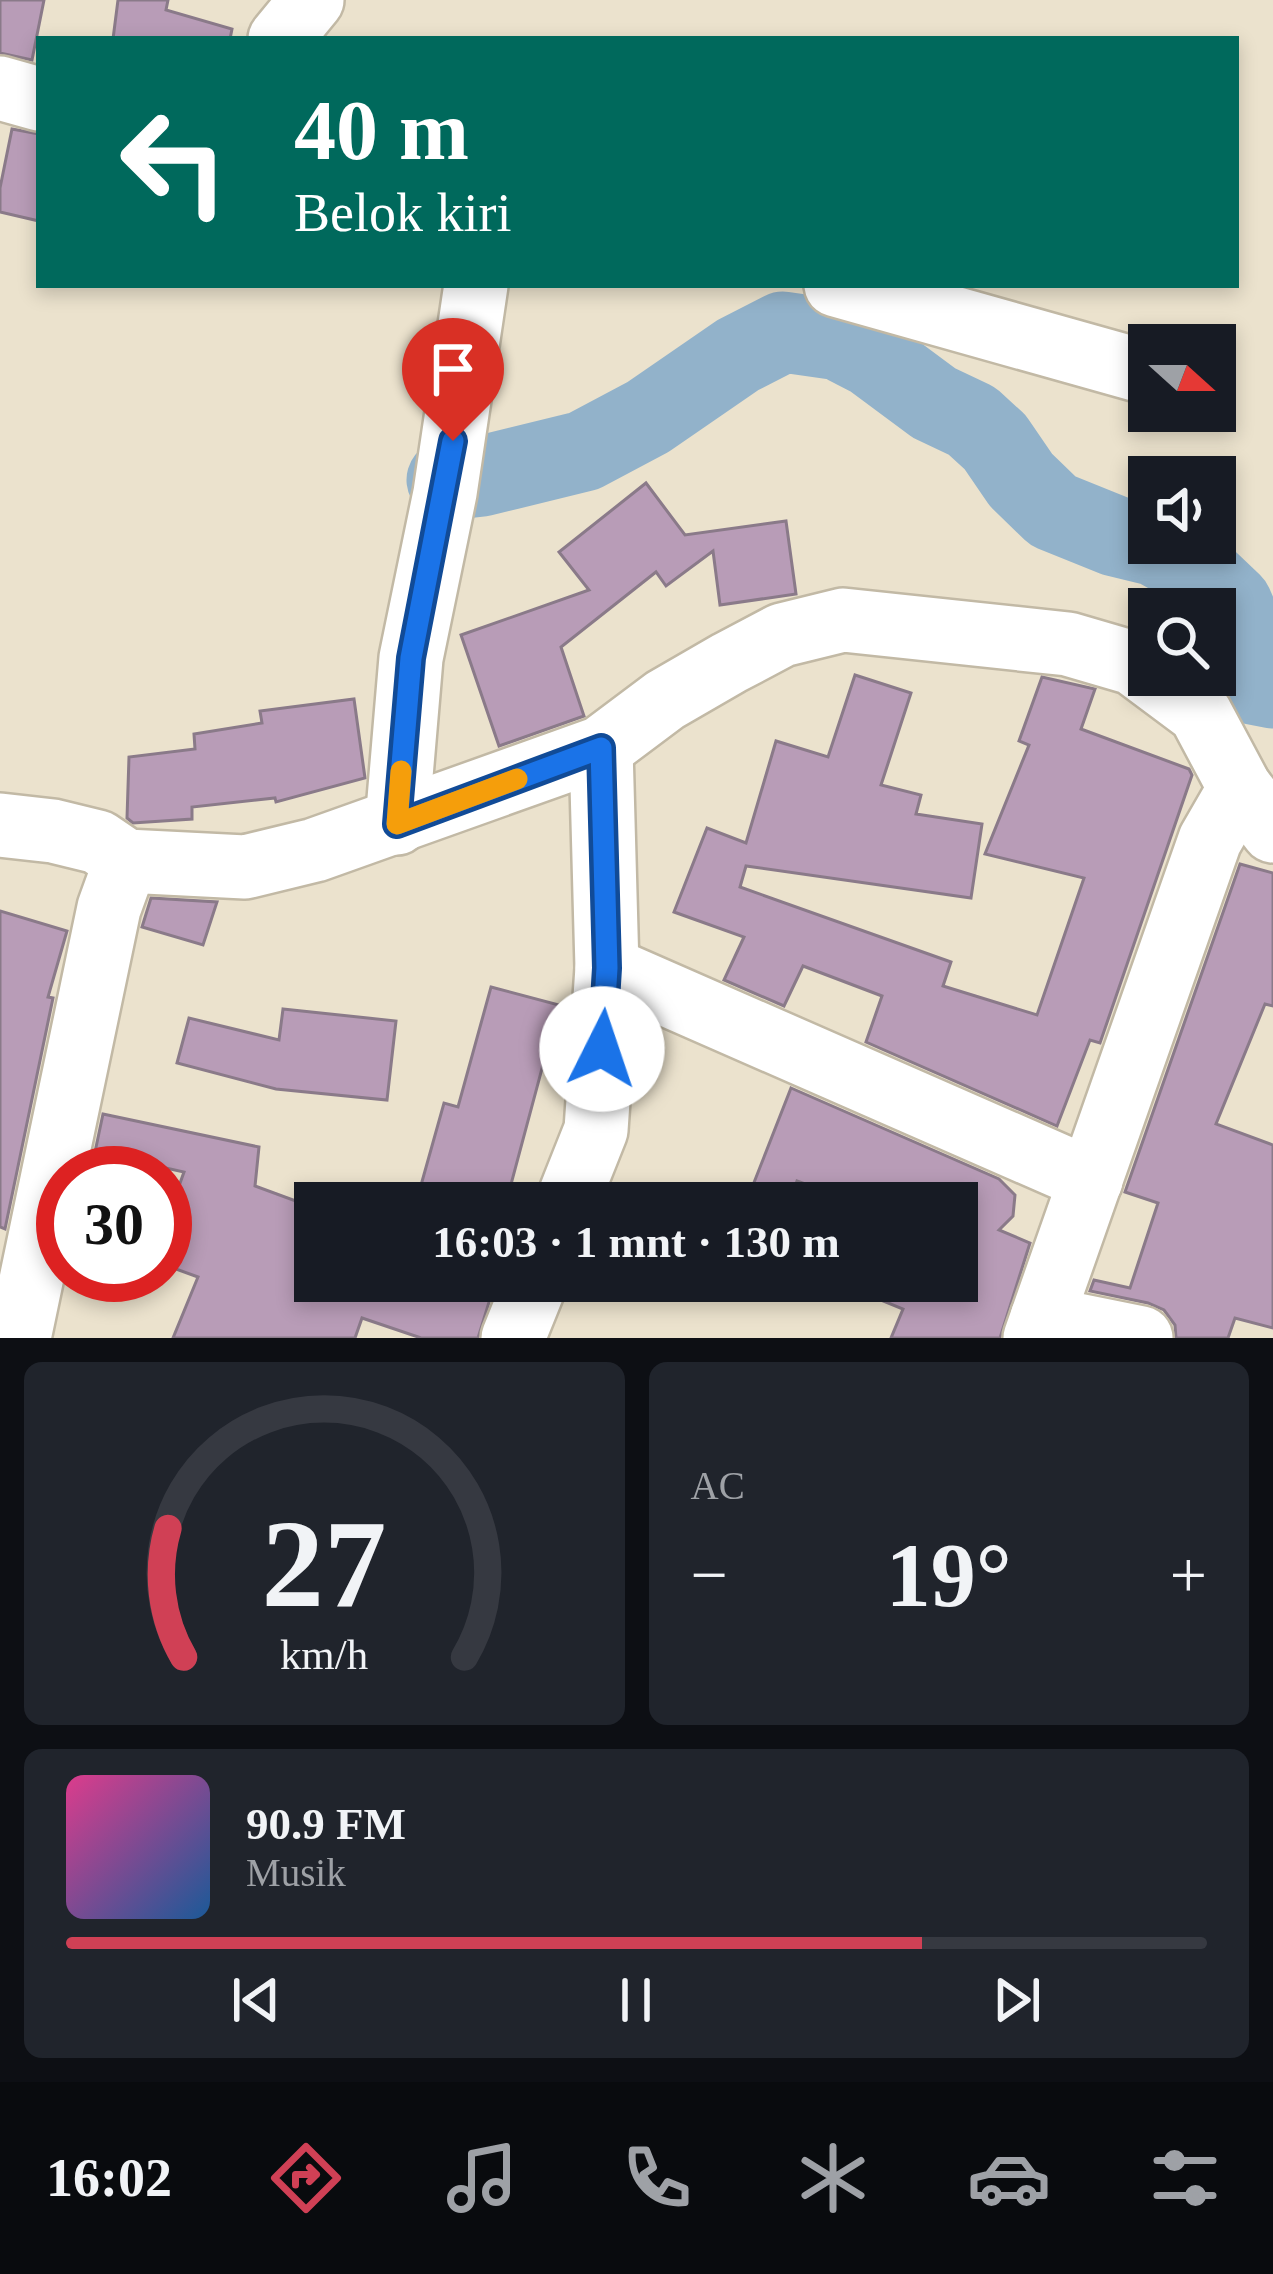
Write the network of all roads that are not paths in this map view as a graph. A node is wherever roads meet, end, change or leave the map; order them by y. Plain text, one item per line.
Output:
1 (312, 0) edge
2 (282, 36) edge
3 (0, 88) edge
4 (36, 98) edge
5 (476, 288) edge
6 (847, 288) edge
7 (1128, 367) edge
8 (601, 748) junction
9 (1256, 810) edge
10 (397, 824) junction
11 (0, 825) edge
12 (126, 862) junction
13 (607, 968) junction
14 (1091, 1180) junction
15 (575, 1182) edge
16 (528, 1302) edge
17 (1038, 1328) edge
18 (17, 1334) edge
19 (513, 1338) edge
20 (1141, 1338) edge

1 - 2 street
3 - 4 street
5 - 10 street
6 - 7 street
8 - 9 street
8 - 10 street
8 - 13 street
9 - 14 street
10 - 12 street
11 - 12 street
12 - 18 street
13 - 14 street
13 - 15 street
14 - 17 street
16 - 19 street
17 - 20 street

